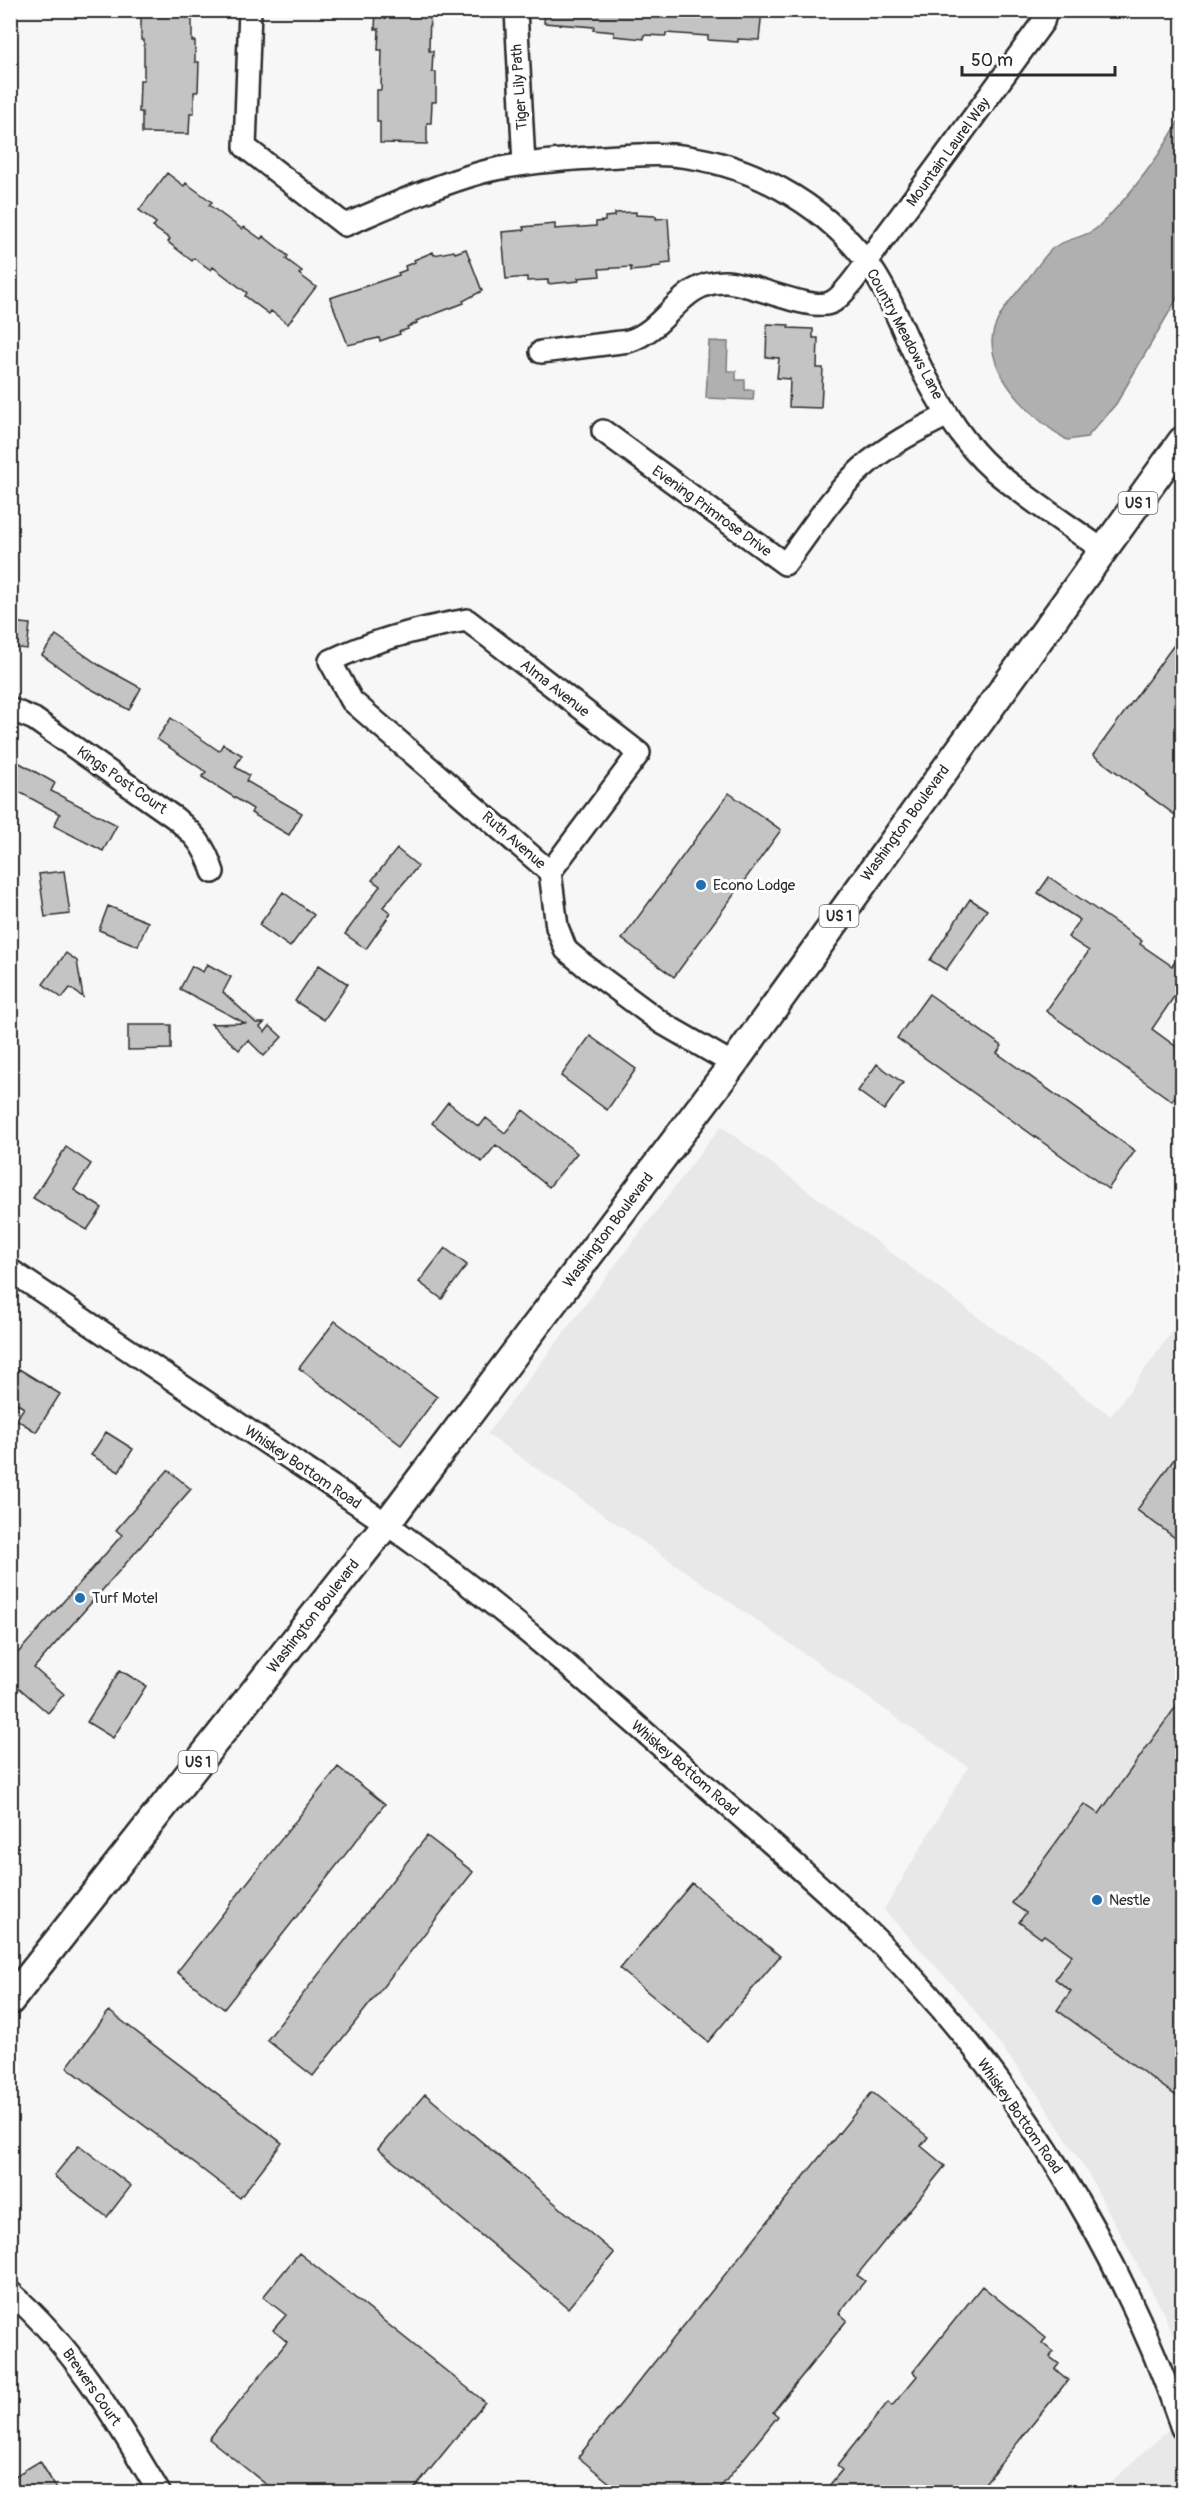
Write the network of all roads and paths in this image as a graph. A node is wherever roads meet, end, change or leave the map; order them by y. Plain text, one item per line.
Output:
1 (250, 10) edge
2 (516, 10) edge
3 (1046, 10) edge
4 (524, 164) junction
5 (866, 262) junction
6 (541, 352) dead end
7 (948, 415) junction
8 (603, 431) dead end
9 (1182, 441) edge
10 (1104, 551) junction
11 (330, 661) joint
12 (10, 709) edge
13 (213, 872) dead end
14 (550, 872) junction
15 (733, 1064) junction
16 (10, 1270) edge
17 (387, 1523) junction
18 (10, 2001) edge
19 (10, 2292) edge
20 (1182, 2428) edge
21 (159, 2493) edge

1 - 4 street, Country Meadows Lane
2 - 4 street, Tiger Lily Path
3 - 5 street, Mountain Laurel Way
4 - 5 street, Country Meadows Lane
5 - 6 street, Mountain Laurel Way
5 - 7 street, Country Meadows Lane
7 - 8 street, Evening Primrose Drive
7 - 10 street, Country Meadows Lane
9 - 10 main road, Washington Boulevard / US 1
10 - 15 main road, Washington Boulevard / US 1
11 - 14 street, Ruth Avenue
11 - 14 street, Alma Avenue
12 - 13 street, Kings Post Court
14 - 15 street, Ruth Avenue
15 - 17 main road, Washington Boulevard / US 1
16 - 17 street, Whiskey Bottom Road
17 - 18 main road, Washington Boulevard / US 1
17 - 20 street, Whiskey Bottom Road
19 - 21 street, Brewers Court

